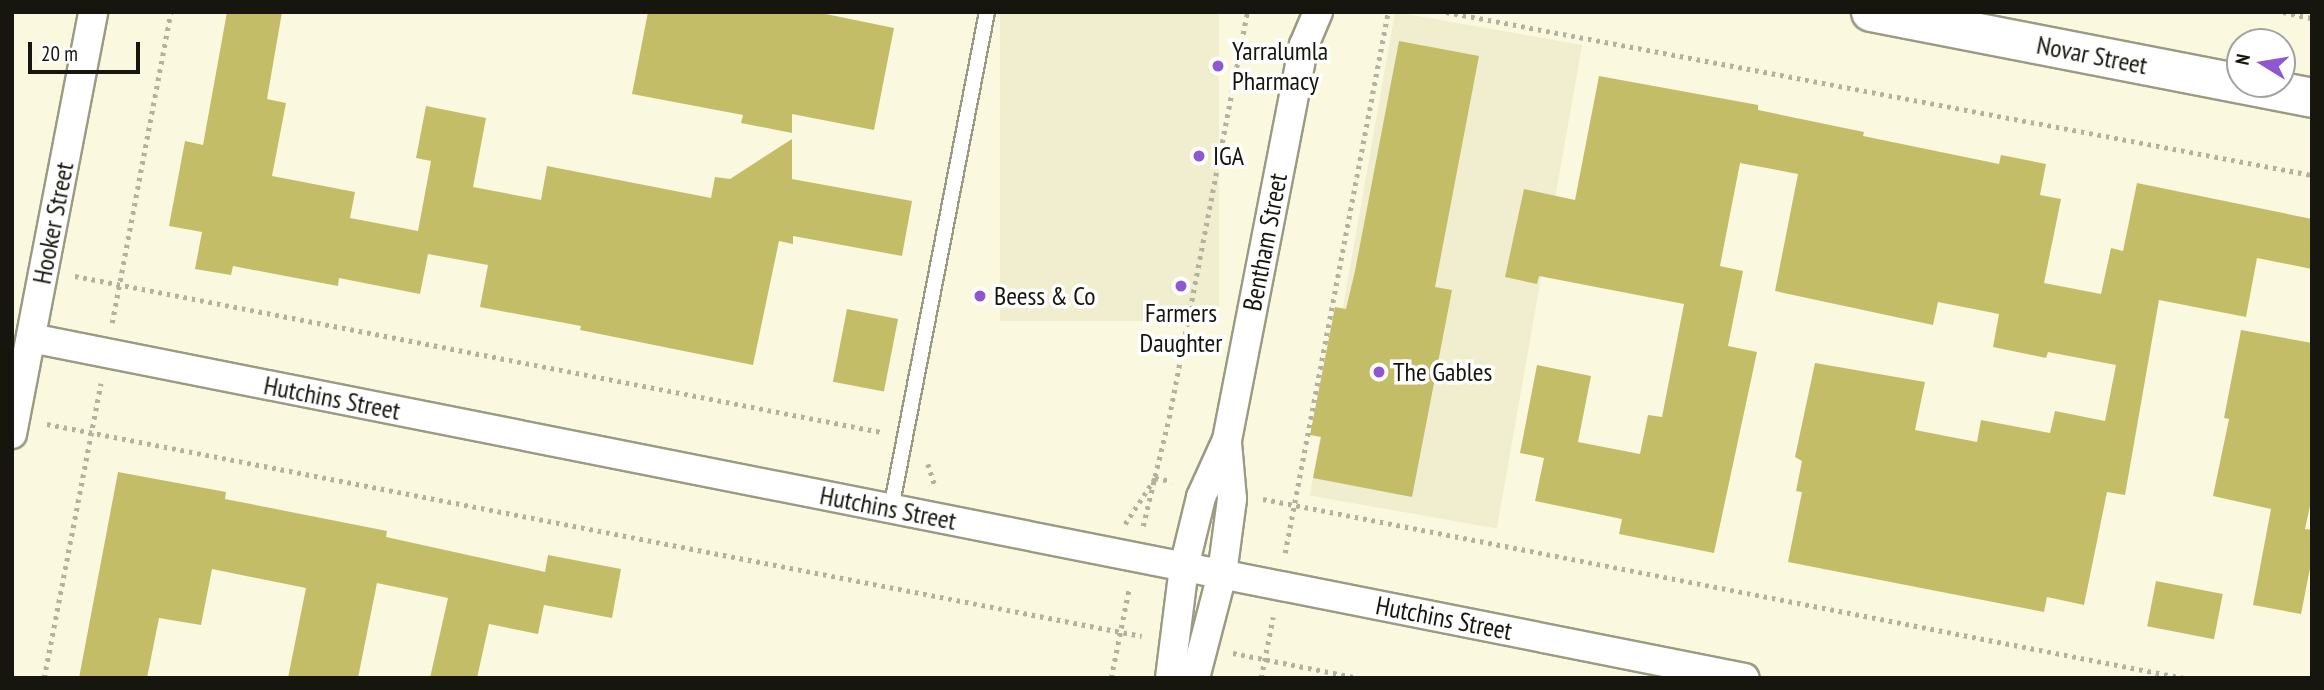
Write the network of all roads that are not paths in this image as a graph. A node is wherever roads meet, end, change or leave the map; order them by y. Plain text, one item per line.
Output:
1 (93, 12) edge
2 (987, 12) edge
3 (1301, 12) edge
4 (1318, 12) edge
5 (1871, 12) edge
6 (1304, 45) junction
7 (2312, 98) edge
8 (31, 338) junction
9 (14, 426) edge
10 (1218, 490) junction
11 (891, 509) junction
12 (1184, 567) junction
13 (1222, 574) junction
14 (1170, 678) edge
15 (1195, 678) edge
16 (1745, 678) edge

1 - 8 street, Hooker Street
2 - 11 lane
3 - 6 street, Bentham Street
4 - 6 street, Bentham Street
5 - 7 main road, Novar Street
6 - 10 street, Bentham Street
8 - 9 street, Hooker Street
8 - 11 street, Hutchins Street
10 - 12 street, Bentham Street
10 - 13 street, Bentham Street
11 - 12 street, Hutchins Street
12 - 13 street, Hutchins Street
12 - 14 street, Bentham Street
13 - 15 street, Bentham Street
13 - 16 street, Hutchins Street

